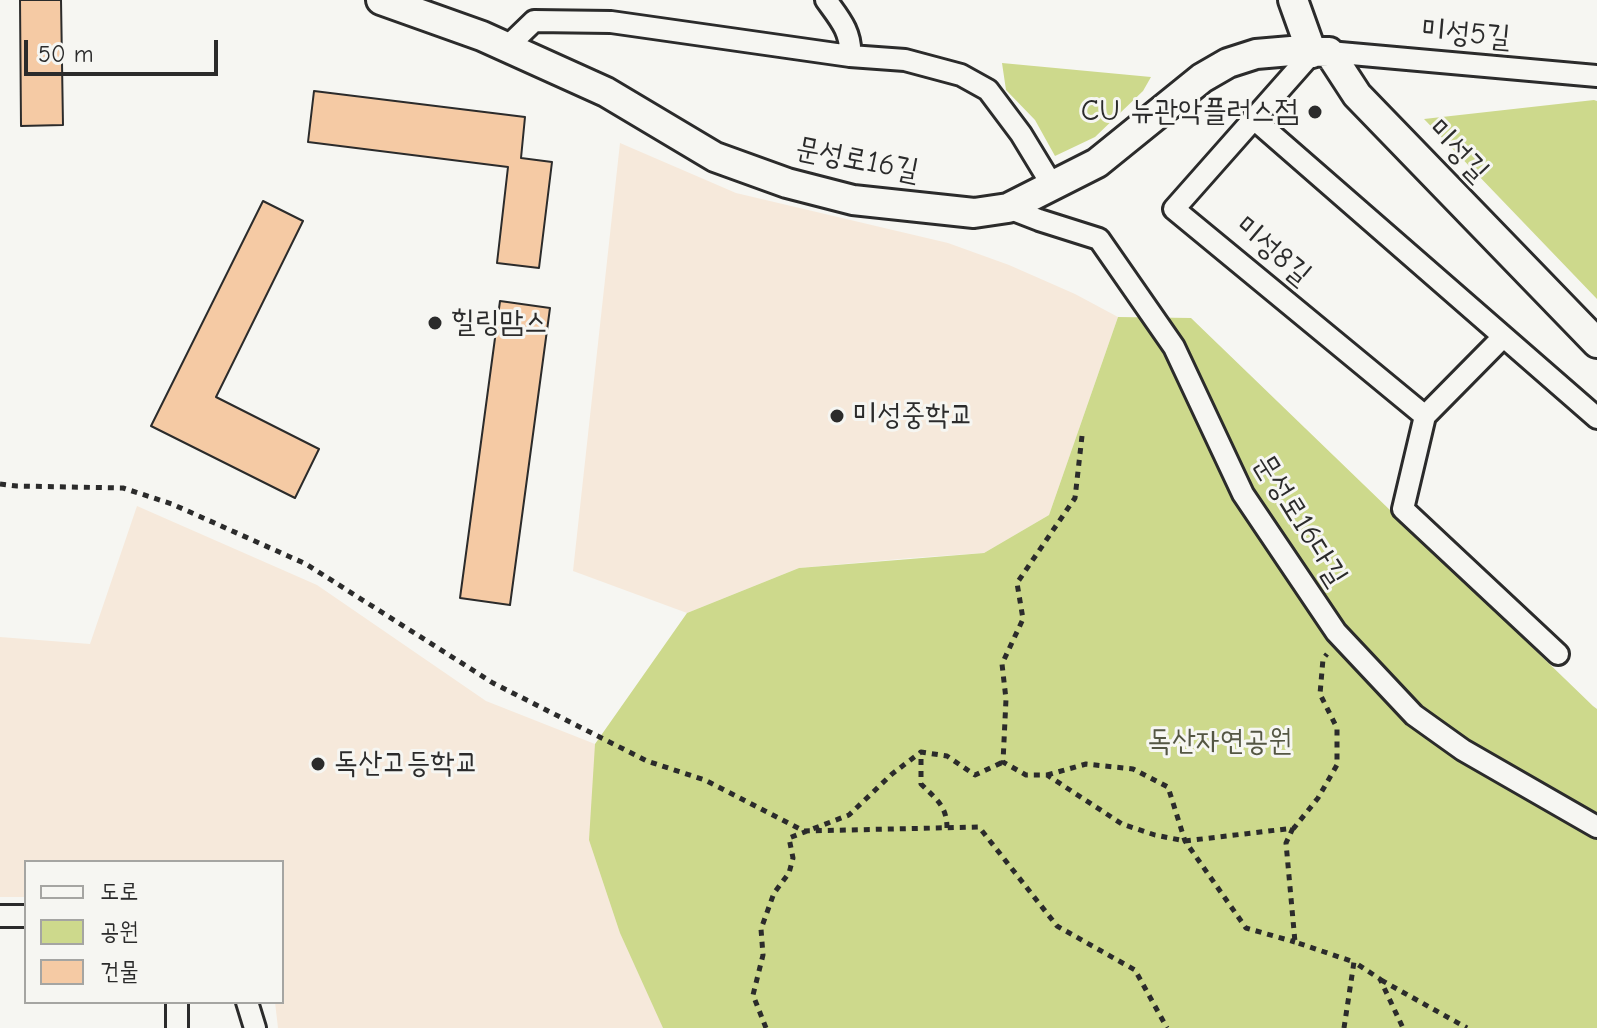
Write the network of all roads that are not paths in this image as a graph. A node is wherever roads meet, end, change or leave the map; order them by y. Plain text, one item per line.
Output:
1 (381, 0) edge
2 (826, 0) edge
3 (1293, 0) edge
4 (506, 48) junction
5 (1320, 53) junction
6 (850, 56) junction
7 (1597, 76) edge
8 (1254, 119) junction
9 (1052, 185) junction
10 (1008, 208) junction
11 (1503, 337) junction
12 (1597, 343) edge
13 (1425, 416) junction
14 (1597, 418) edge
15 (1558, 654) dead end
16 (1597, 827) edge
17 (0, 916) edge
18 (24, 916) edge
19 (177, 1004) edge
20 (248, 1004) edge
21 (177, 1028) edge
22 (255, 1028) edge

1 - 4 street, 문성로16길
2 - 6 street
3 - 5 street, 미성길
4 - 6 street
4 - 10 street, 문성로16길
5 - 7 street, 미성5길
5 - 8 street, 미성8길
5 - 9 street, 문성로16길
5 - 12 street, 미성길
6 - 9 street
8 - 11 street
8 - 13 street, 미성8길
9 - 10 street, 문성로16길
10 - 16 street, 문성로16다길
11 - 13 street
11 - 14 street
13 - 15 street
17 - 18 street
19 - 21 street
20 - 22 street

